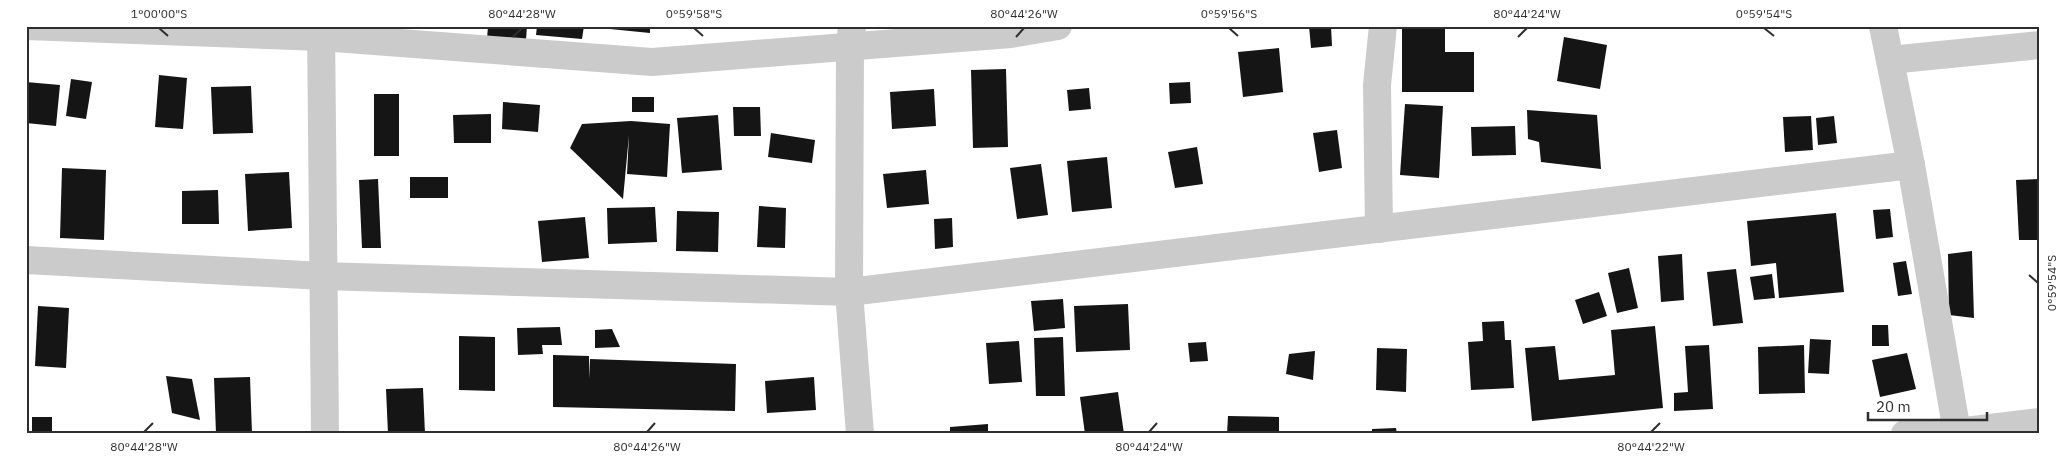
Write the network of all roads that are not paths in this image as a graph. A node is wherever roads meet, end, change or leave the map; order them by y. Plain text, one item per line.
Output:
1 (26, 26) edge
2 (1058, 26) edge
3 (1383, 26) edge
4 (1884, 26) edge
5 (321, 31) edge
6 (851, 36) edge
7 (2040, 44) edge
8 (1890, 60) junction
9 (1911, 165) junction
10 (1380, 229) junction
11 (26, 260) edge
12 (323, 276) junction
13 (849, 292) junction
14 (2040, 422) edge
15 (1957, 432) junction
16 (325, 434) edge
17 (860, 434) edge
18 (1905, 434) edge

1 - 5 street
2 - 6 street
3 - 10 street
4 - 8 street
5 - 6 street
5 - 12 street
6 - 13 street
7 - 8 street
8 - 9 street
9 - 10 street
9 - 15 street
10 - 13 street
11 - 12 street
12 - 13 street
12 - 16 street
13 - 17 street
14 - 15 street
15 - 18 street

